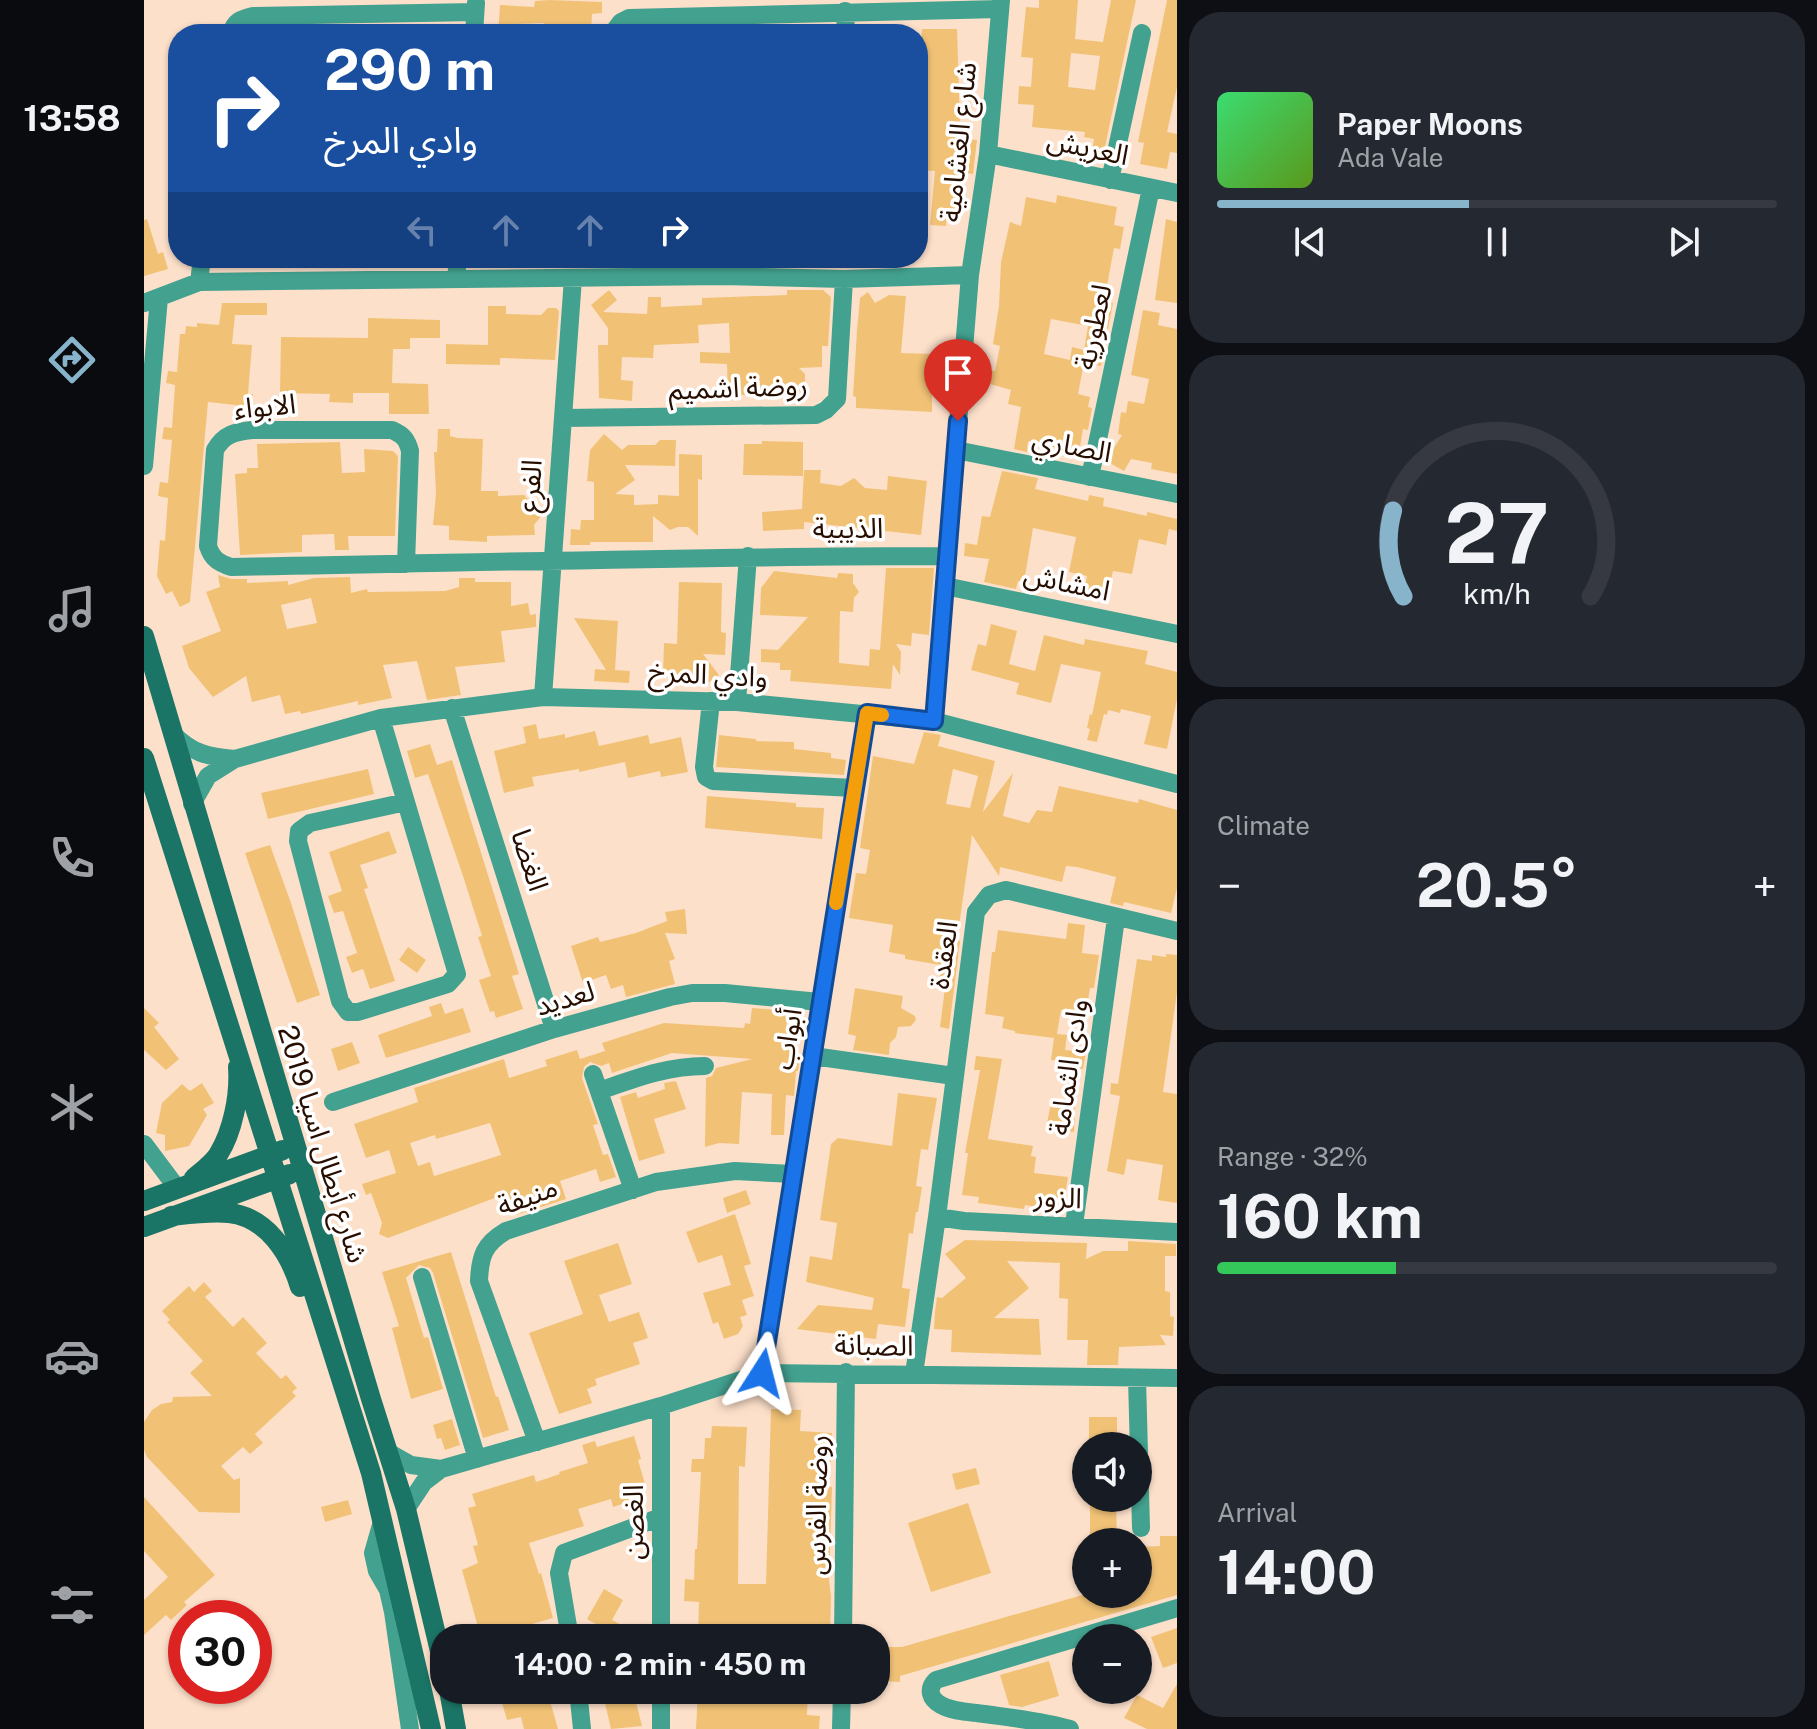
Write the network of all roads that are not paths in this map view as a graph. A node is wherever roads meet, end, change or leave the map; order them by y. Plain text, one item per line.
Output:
1 (1000, 5) edge
2 (476, 6) edge
3 (845, 11) junction
4 (236, 24) edge
5 (620, 24) edge
6 (846, 24) edge
7 (1142, 33) dead end
8 (988, 154) junction
9 (1110, 180) junction
10 (1151, 188) junction
11 (1177, 193) edge
12 (201, 268) edge
13 (457, 268) edge
14 (709, 268) edge
15 (733, 268) edge
16 (970, 275) junction
17 (573, 278) junction
18 (456, 279) junction
19 (844, 279) junction
20 (199, 282) junction
21 (152, 300) edge
22 (563, 418) junction
23 (956, 450) junction
24 (144, 466) edge
25 (1090, 477) junction
26 (1177, 494) edge
27 (748, 556) junction
28 (948, 556) junction
29 (553, 562) junction
30 (406, 564) junction
31 (945, 586) junction
32 (1177, 634) edge
33 (144, 636) edge
34 (543, 697) junction
35 (711, 701) junction
36 (737, 702) junction
37 (452, 708) junction
38 (867, 713) junction
39 (381, 718) junction
40 (934, 721) junction
41 (172, 733) junction
42 (144, 758) edge
43 (235, 759) junction
44 (1177, 784) edge
45 (854, 788) junction
46 (406, 802) junction
47 (192, 804) junction
48 (1116, 918) junction
49 (1177, 931) edge
50 (820, 1002) junction
51 (554, 1029) junction
52 (236, 1044) junction
53 (813, 1056) junction
54 (705, 1066) dead end
55 (954, 1076) junction
56 (333, 1102) dead end
57 (144, 1144) edge
58 (295, 1146) junction
59 (270, 1155) junction
60 (302, 1170) junction
61 (793, 1174) junction
62 (278, 1177) junction
63 (183, 1186) junction
64 (633, 1190) junction
65 (144, 1201) edge
66 (171, 1216) junction
67 (937, 1217) junction
68 (1074, 1225) junction
69 (144, 1227) edge
70 (1177, 1232) edge
71 (422, 1277) dead end
72 (846, 1372) junction
73 (762, 1373) junction
74 (914, 1374) junction
75 (1137, 1378) junction
76 (1177, 1378) edge
77 (661, 1406) junction
78 (537, 1442) junction
79 (388, 1452) junction
80 (477, 1459) junction
81 (441, 1469) junction
82 (371, 1473) junction
83 (406, 1509) junction
84 (661, 1517) junction
85 (381, 1525) junction
86 (1141, 1528) dead end
87 (1177, 1608) edge
88 (433, 1624) edge
89 (568, 1624) edge
90 (661, 1624) edge
91 (843, 1624) edge
92 (452, 1704) edge
93 (579, 1704) edge
94 (661, 1704) edge
95 (842, 1704) edge
96 (410, 1729) edge
97 (431, 1729) edge
98 (456, 1729) edge
99 (582, 1729) edge
100 (661, 1729) edge
101 (841, 1729) edge
102 (1070, 1729) edge

1 - 3 street
1 - 8 street, شارع الغشامية
2 - 4 street
3 - 5 street
3 - 6 street
7 - 9 street
8 - 9 street, العريش
8 - 16 street, شارع الغشامية
9 - 10 street, العريش
10 - 11 street, العريش
10 - 25 street, لعطورية
12 - 20 street
13 - 18 street
14 - 17 street
15 - 19 street
16 - 19 street
16 - 23 street, شارع الغشامية
17 - 18 street
17 - 22 street, الفرع
18 - 20 street
19 - 22 street, روضة اشميم
20 - 21 street
21 - 24 street
22 - 29 street, الفرع
23 - 25 street, الصاري
23 - 28 street, شارع الغشامية
25 - 26 street, الصاري
27 - 28 street, الذيبية
27 - 29 street, الذيبية
27 - 36 street
28 - 31 street, شارع الغشامية
29 - 30 street, الابواء
29 - 34 street, الفرع
30 - 30 street, الابواء
31 - 32 street, امشاش
31 - 40 street, شارع الغشامية
33 - 41 main road, شارع أبطال اسيا 2019
34 - 35 street, وادي المرخ
34 - 37 street, وادي المرخ
35 - 36 street, وادي المرخ
35 - 45 street
36 - 38 street, وادي المرخ
37 - 39 street, وادي المرخ
37 - 51 street, الغضا
38 - 40 street, وادي المرخ
38 - 45 street, أبواب
39 - 43 street, وادي المرخ
39 - 46 street
40 - 44 street, وادي المرخ
41 - 43 street, وادي المرخ
41 - 47 main road, شارع أبطال اسيا 2019
42 - 52 main road, شارع أبطال اسيا 2019
43 - 47 street, وادي المرخ
45 - 50 street, أبواب
46 - 46 street
47 - 58 main road, شارع أبطال اسيا 2019
48 - 49 street, العقدة
48 - 55 street, العقدة
48 - 68 street, وادى الثمامة
50 - 51 street, لعديد
50 - 53 street, أبواب
51 - 56 street, لعديد
52 - 59 main road, شارع أبطال اسيا 2019
52 - 63 main road
53 - 55 street
53 - 61 street, أبواب
54 - 64 street
55 - 67 street, العقدة
57 - 63 street
58 - 59 main road
58 - 60 main road, شارع أبطال اسيا 2019
59 - 62 main road, شارع أبطال اسيا 2019
59 - 63 main road
60 - 62 main road
60 - 79 main road, شارع أبطال اسيا 2019
61 - 64 street, منيفة
61 - 73 street, أبواب
62 - 66 main road
62 - 82 main road, شارع أبطال اسيا 2019
63 - 65 main road
64 - 78 street, منيفة
66 - 69 main road
66 - 82 main road
67 - 68 street, الزور
67 - 74 street, العقدة
68 - 70 street, الزور
71 - 80 street
72 - 73 street, الصبانة
72 - 74 street, الصبانة
72 - 91 street, روضة الفرس
73 - 77 street, الصبانة
74 - 75 street, الصبانة
75 - 76 street, الصبانة
75 - 86 street
77 - 78 street, الصبانة
77 - 84 street, الغصن
78 - 80 street, الصبانة
79 - 81 street, الصبانة
79 - 83 main road, شارع أبطال اسيا 2019
80 - 81 street, الصبانة
81 - 83 street
82 - 85 main road, شارع أبطال اسيا 2019
83 - 88 main road, شارع أبطال اسيا 2019
84 - 89 street
84 - 90 street, الغصن
85 - 96 street
85 - 97 main road, شارع أبطال اسيا 2019
87 - 102 street
92 - 98 main road
93 - 99 street
94 - 100 street
95 - 101 street

